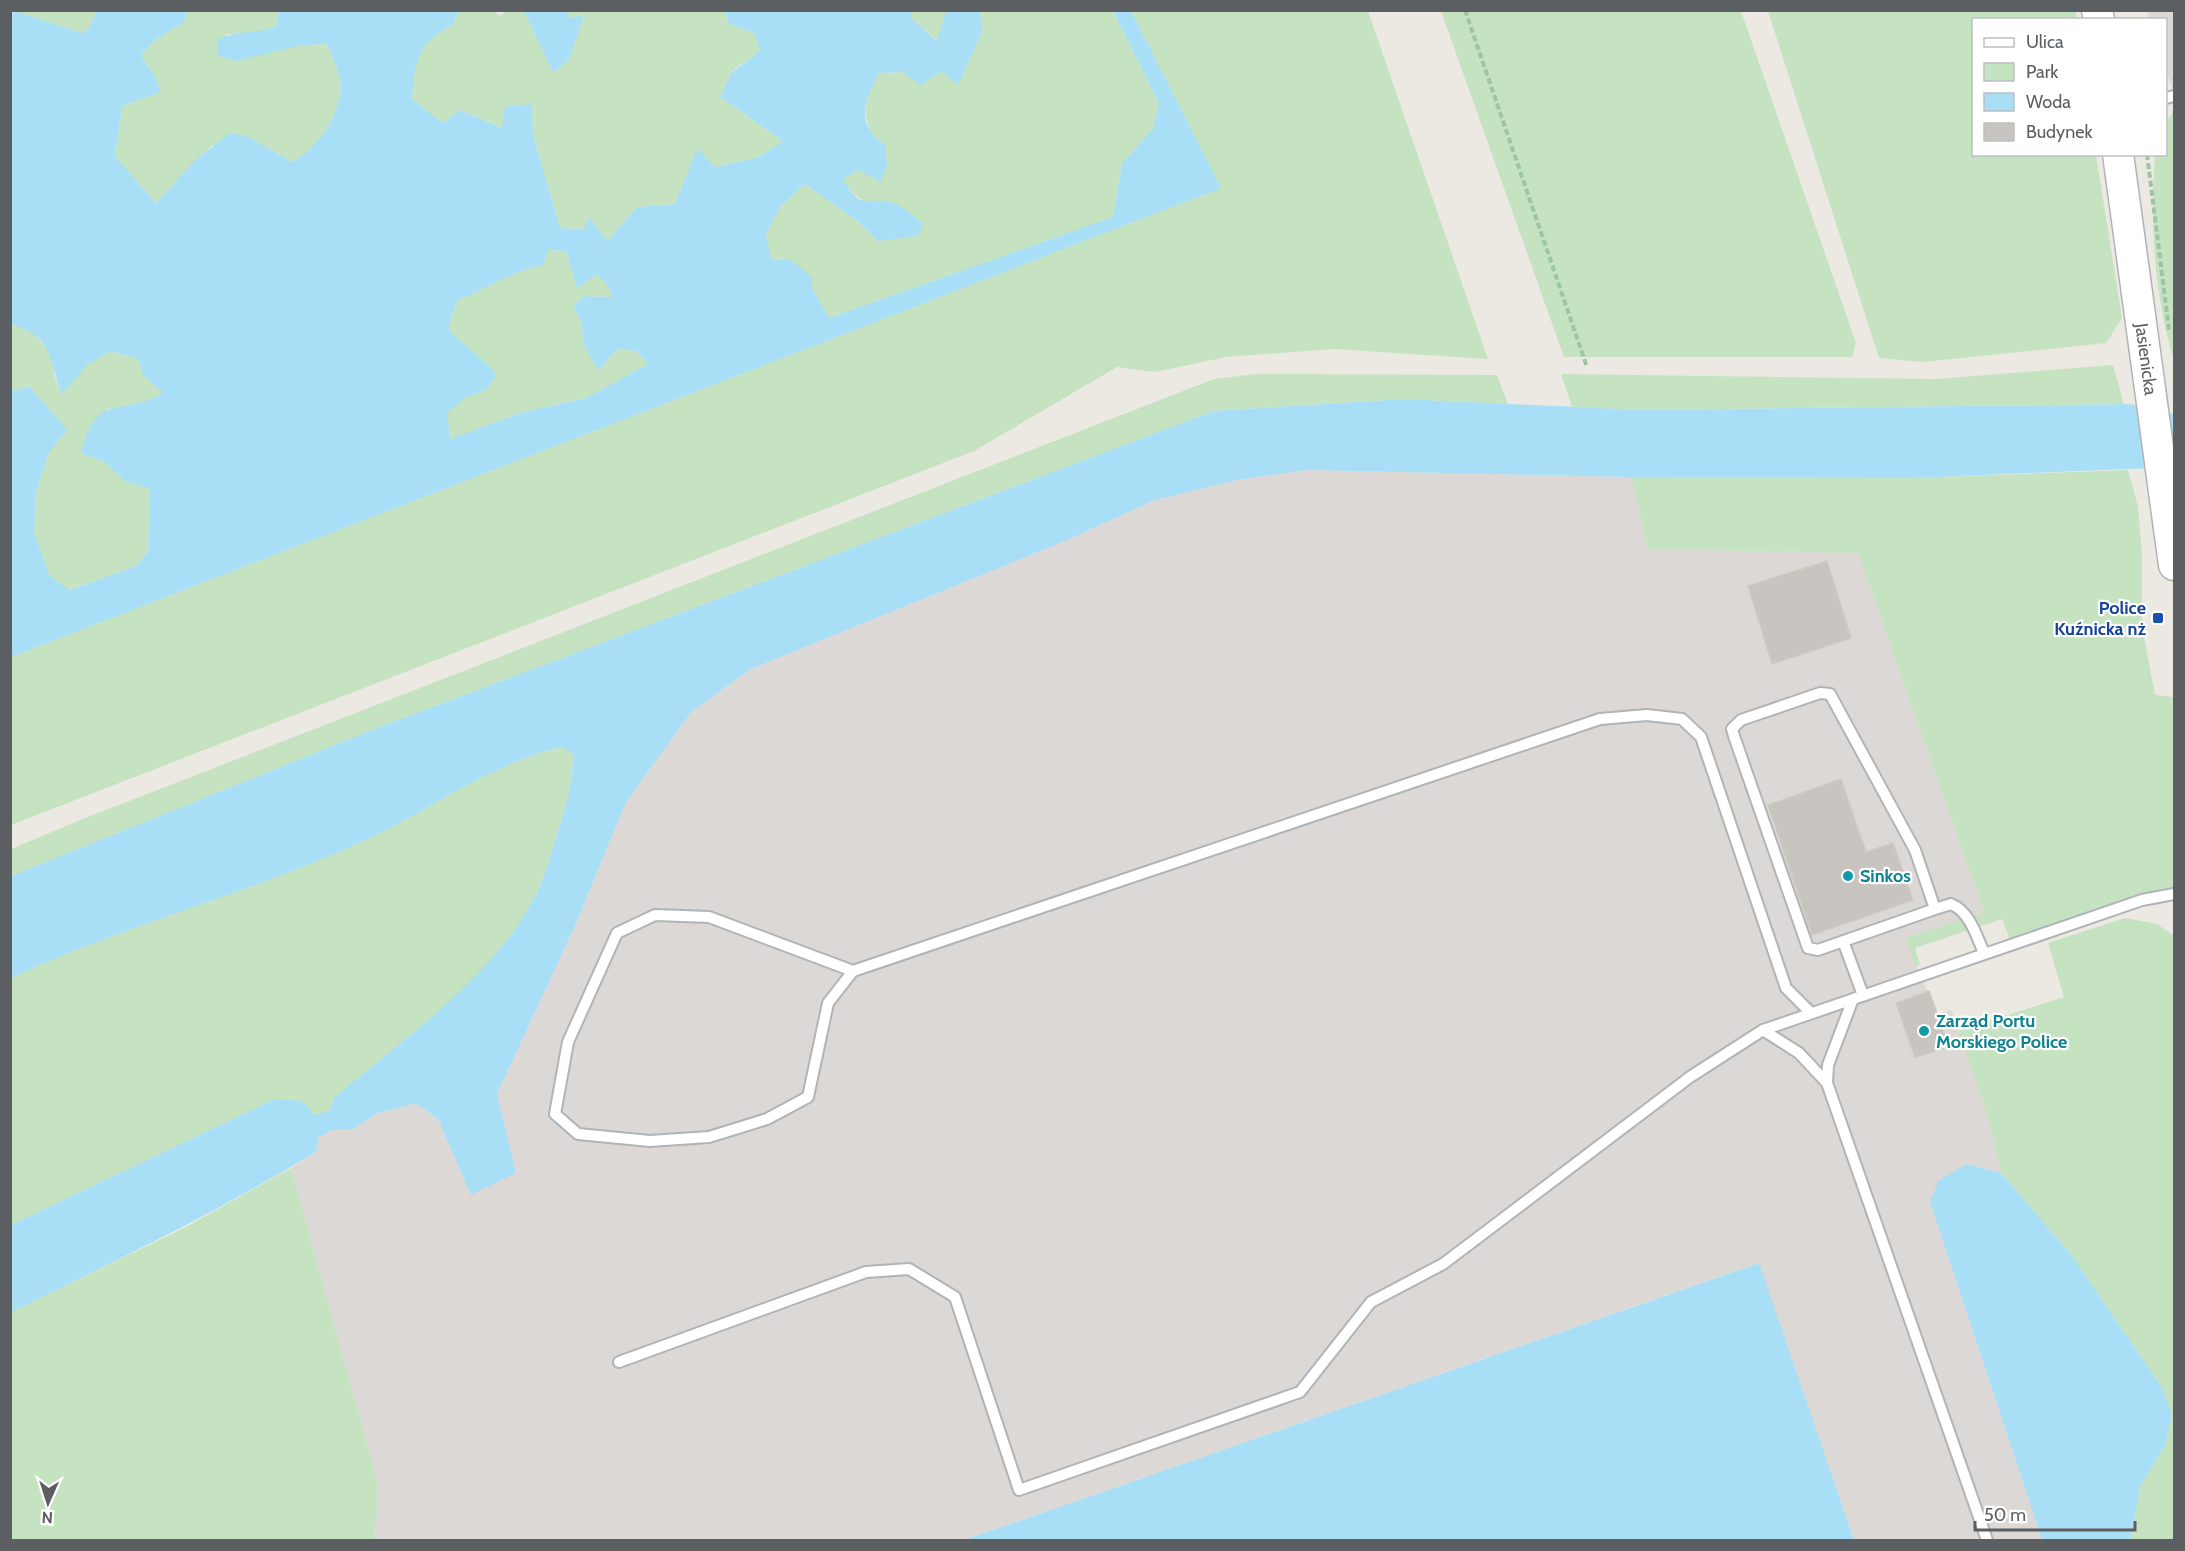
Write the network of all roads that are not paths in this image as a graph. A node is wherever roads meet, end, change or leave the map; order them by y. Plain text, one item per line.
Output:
1 (2118, 156) edge
2 (2175, 565) edge
3 (2175, 894) edge
4 (1935, 909) junction
5 (1843, 941) junction
6 (1984, 953) junction
7 (853, 971) junction
8 (1858, 997) junction
9 (1811, 1013) junction
10 (1763, 1030) junction
11 (1827, 1083) junction
12 (618, 1362) dead end
13 (1987, 1540) edge

1 - 2 main road, Jasienicka
3 - 6 lane
4 - 5 lane
4 - 5 lane
4 - 6 lane
5 - 8 lane
6 - 8 lane
7 - 7 lane
7 - 9 lane
8 - 9 lane
8 - 11 lane
9 - 10 lane
10 - 11 lane
10 - 12 lane
11 - 13 lane

